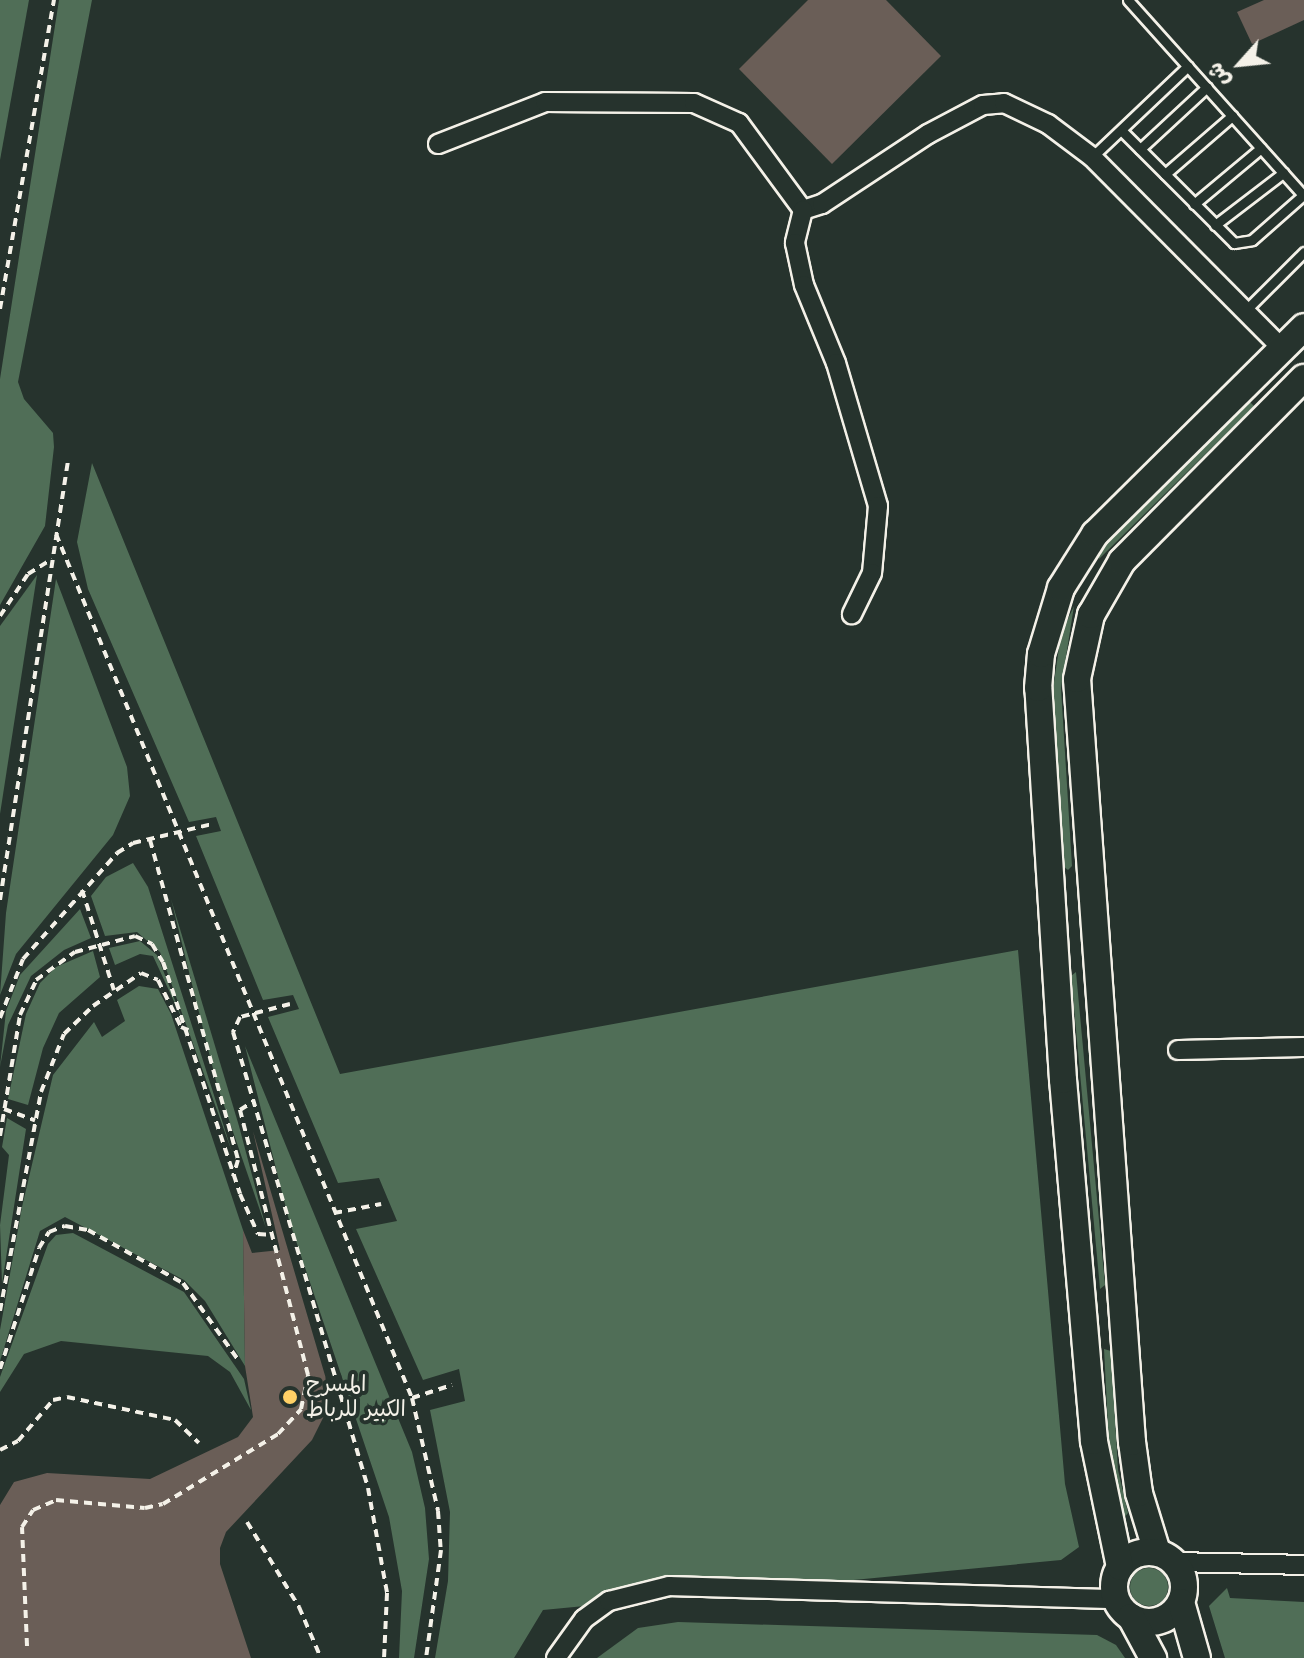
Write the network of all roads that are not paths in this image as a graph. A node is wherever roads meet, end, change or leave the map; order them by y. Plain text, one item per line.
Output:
1 (1128, 0) edge
2 (1188, 66) junction
3 (1207, 87) junction
4 (1232, 116) junction
5 (1121, 130) junction
6 (438, 144) dead end
7 (1261, 148) junction
8 (1140, 149) junction
9 (1092, 157) junction
10 (1283, 173) junction
11 (1165, 174) junction
12 (1304, 195) edge
13 (1194, 204) junction
14 (803, 210) junction
15 (1215, 225) junction
16 (1304, 252) edge
17 (1246, 310) junction
18 (1304, 327) edge
19 (1282, 348) junction
20 (1304, 378) edge
21 (1071, 569) junction
22 (1106, 586) junction
23 (852, 614) dead end
24 (1092, 918) junction
25 (1053, 921) junction
26 (1304, 1047) edge
27 (1178, 1050) dead end
28 (1122, 1314) junction
29 (1084, 1317) junction
30 (1166, 1557) junction
31 (1304, 1565) edge
32 (1120, 1567) junction
33 (1181, 1602) junction
34 (1124, 1608) junction
35 (556, 1658) edge
36 (1153, 1658) edge
37 (1197, 1658) edge

1 - 2 lane
2 - 3 lane
2 - 5 lane
3 - 4 lane
3 - 8 lane
4 - 7 lane
4 - 11 lane
5 - 8 lane
5 - 9 lane
6 - 14 street
7 - 10 lane
7 - 13 lane
8 - 11 lane
9 - 14 street
9 - 17 street
10 - 12 lane
10 - 15 lane
11 - 13 lane
12 - 15 lane
13 - 15 lane
14 - 23 street
16 - 17 lane
17 - 19 street
18 - 19 street
19 - 21 street
20 - 22 street
21 - 22 street
21 - 25 street
22 - 24 street
24 - 25 street
24 - 28 street
25 - 29 street
26 - 27 street
28 - 29 street
28 - 30 street
29 - 32 street
30 - 31 street
30 - 32 street
30 - 33 street
32 - 34 street
33 - 34 street
33 - 37 street
34 - 35 street
34 - 36 street

